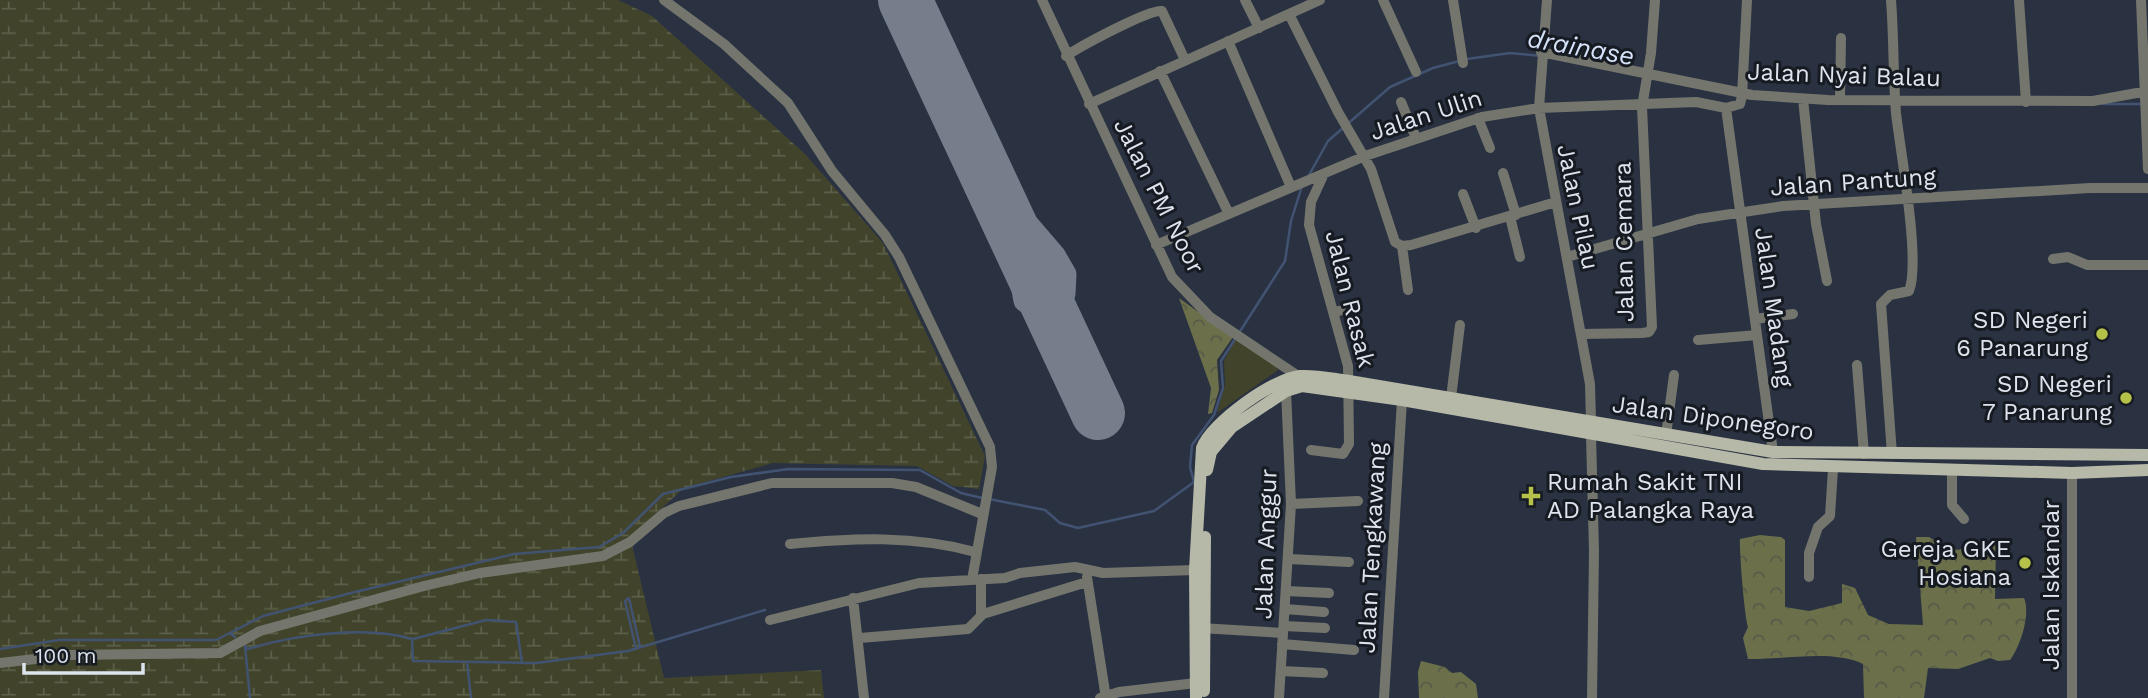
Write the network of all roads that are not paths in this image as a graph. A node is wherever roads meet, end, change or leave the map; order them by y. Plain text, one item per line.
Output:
1 (664, 0) edge
2 (1042, 0) edge
3 (1245, 0) edge
4 (1320, 0) edge
5 (1383, 0) edge
6 (1453, 0) edge
7 (1547, 0) edge
8 (1655, 0) edge
9 (1747, 0) edge
10 (1891, 0) edge
11 (2019, 0) edge
12 (2143, 5) edge
13 (1289, 14) junction
14 (1259, 28) junction
15 (1841, 38) dead end
16 (1228, 41) junction
17 (1541, 53) junction
18 (1066, 56) junction
19 (1185, 60) junction
20 (1463, 63) dead end
21 (1160, 71) junction
22 (1416, 72) dead end
23 (1646, 79) junction
24 (2146, 95) edge
25 (1741, 98) junction
26 (1840, 100) junction
27 (1895, 101) junction
28 (1401, 102) dead end
29 (2026, 102) junction
30 (1089, 104) junction
31 (1642, 107) junction
32 (1803, 107) junction
33 (1539, 108) junction
34 (1726, 108) junction
35 (1478, 118) junction
36 (1416, 138) junction
37 (1490, 148) dead end
38 (1365, 156) junction
39 (2148, 169) edge
40 (1503, 173) dead end
41 (1323, 176) junction
42 (1291, 187) junction
43 (2148, 188) edge
44 (1463, 194) dead end
45 (1907, 198) junction
46 (1556, 202) junction
47 (1814, 204) junction
48 (1740, 212) junction
49 (1229, 214) junction
50 (1513, 216) junction
51 (1476, 228) junction
52 (1648, 234) junction
53 (1156, 245) junction
54 (1402, 246) junction
55 (1520, 257) dead end
56 (1567, 257) junction
57 (2053, 259) dead end
58 (2148, 265) edge
59 (1827, 281) dead end
60 (1408, 290) dead end
61 (1357, 306) dead end
62 (1335, 312) junction
63 (1793, 314) dead end
64 (1755, 318) junction
65 (1460, 325) dead end
66 (1581, 334) junction
67 (1757, 335) junction
68 (1698, 340) dead end
69 (1857, 365) dead end
70 (1674, 375) dead end
71 (1298, 376) junction
72 (1349, 386) junction
73 (1281, 387) junction
74 (1451, 398) junction
75 (1402, 400) junction
76 (1591, 429) junction
77 (1666, 435) junction
78 (1311, 450) dead end
79 (1773, 452) junction
80 (1973, 453) junction
81 (2014, 453) junction
82 (1864, 454) junction
83 (1892, 454) junction
84 (2148, 455) edge
85 (1833, 469) junction
86 (1951, 469) junction
87 (1973, 470) junction
88 (2148, 470) edge
89 (2014, 471) junction
90 (2072, 473) junction
91 (1358, 501) dead end
92 (984, 504) junction
93 (1291, 504) junction
94 (1201, 519) junction
95 (1964, 519) dead end
96 (790, 544) dead end
97 (975, 552) junction
98 (1289, 559) junction
99 (1349, 562) dead end
100 (1085, 570) junction
101 (1195, 570) junction
102 (1809, 577) dead end
103 (977, 579) junction
104 (1087, 582) junction
105 (1286, 591) junction
106 (1329, 593) dead end
107 (853, 598) junction
108 (1285, 609) junction
109 (1324, 612) dead end
110 (981, 615) junction
111 (770, 620) dead end
112 (1201, 628) junction
113 (1325, 628) dead end
114 (1283, 629) junction
115 (860, 638) junction
116 (1282, 644) junction
117 (1354, 650) dead end
118 (0, 663) edge
119 (1281, 671) junction
120 (1323, 673) dead end
121 (1196, 683) junction
122 (1103, 697) edge
123 (864, 698) edge
124 (1196, 698) edge
125 (1204, 698) edge
126 (1279, 698) edge
127 (1384, 698) edge
128 (1592, 698) edge
129 (2072, 698) edge

1 - 92 street
2 - 18 street, Jalan PM Noor
3 - 14 street
4 - 13 street
5 - 22 street
6 - 20 street
7 - 17 street, Jalan Pilau
8 - 23 street, Jalan Cemara
9 - 25 street
10 - 27 street
11 - 29 street
12 - 24 street
13 - 14 street
13 - 38 street
14 - 16 street
15 - 26 street
16 - 19 street
16 - 42 street
17 - 23 street, Jalan Nyai Balau
17 - 33 street, Jalan Pilau
18 - 19 street
18 - 30 street, Jalan PM Noor
19 - 21 street
21 - 30 street
21 - 49 street
23 - 25 street, Jalan Nyai Balau
23 - 31 street, Jalan Cemara
24 - 29 street, Jalan Nyai Balau
24 - 39 street
25 - 32 street, Jalan Nyai Balau
25 - 34 street
26 - 27 street, Jalan Nyai Balau
26 - 32 street, Jalan Nyai Balau
27 - 29 street, Jalan Nyai Balau
27 - 45 street
28 - 36 street
30 - 53 street, Jalan PM Noor
31 - 33 street, Jalan Ulin
31 - 34 street, Jalan Ulin
31 - 52 street, Jalan Cemara
32 - 47 street
33 - 35 street, Jalan Ulin
33 - 46 street, Jalan Pilau
34 - 48 street, Jalan Madang
35 - 36 street, Jalan Ulin
35 - 37 street
36 - 38 street, Jalan Ulin
38 - 41 street, Jalan Ulin
38 - 54 street
40 - 50 street
41 - 42 street, Jalan Ulin
41 - 62 street, Jalan Rasak
42 - 49 street, Jalan Ulin
43 - 45 street, Jalan Pantung
44 - 51 street
45 - 47 street, Jalan Pantung
45 - 83 street
46 - 50 street
46 - 56 street, Jalan Pilau
47 - 48 street, Jalan Pantung
47 - 59 street
48 - 52 street, Jalan Pantung
48 - 64 street, Jalan Madang
49 - 53 street, Jalan Ulin
50 - 51 street
50 - 55 street
51 - 54 street
52 - 56 street, Jalan Pantung
52 - 66 street, Jalan Cemara
53 - 71 street, Jalan PM Noor
54 - 60 street
56 - 66 street, Jalan Pilau
57 - 58 street
61 - 62 street
62 - 72 street, Jalan Rasak
63 - 64 street
64 - 67 street, Jalan Madang
65 - 74 street
66 - 76 street, Jalan Pilau
67 - 68 street
67 - 79 street, Jalan Madang
69 - 82 street
70 - 77 street
71 - 72 main road, Jalan Diponegoro
71 - 73 main road, Jalan Diponegoro
72 - 73 main road, Jalan Diponegoro
72 - 74 main road, Jalan Diponegoro
72 - 75 main road, Jalan Diponegoro
72 - 78 street, Jalan Rasak
73 - 93 street, Jalan Anggur
73 - 94 main road
74 - 76 main road, Jalan Diponegoro
75 - 76 main road, Jalan Diponegoro
75 - 127 street, Jalan Tengkawang
76 - 77 main road, Jalan Diponegoro
76 - 85 main road, Jalan Diponegoro
76 - 128 street, Jalan Pilau
77 - 79 main road, Jalan Diponegoro
79 - 82 main road, Jalan Diponegoro
80 - 81 main road, Jalan Diponegoro
80 - 83 main road, Jalan Diponegoro
80 - 87 main road
81 - 84 main road, Jalan Diponegoro
81 - 89 main road
82 - 83 main road, Jalan Diponegoro
85 - 86 main road, Jalan Diponegoro
85 - 102 street
86 - 87 main road, Jalan Diponegoro
86 - 95 street
87 - 89 main road, Jalan Diponegoro
88 - 90 main road, Jalan Diponegoro
89 - 90 main road, Jalan Diponegoro
90 - 129 street, Jalan Iskandar
91 - 93 street
92 - 97 street
92 - 118 street
93 - 98 street, Jalan Anggur
94 - 101 main road
94 - 112 main road
96 - 97 street
97 - 103 street
98 - 99 street
98 - 105 street, Jalan Anggur
100 - 101 street
100 - 103 street
100 - 104 street
101 - 112 main road
103 - 107 street
103 - 110 street
104 - 110 street
104 - 122 street
105 - 106 street
105 - 108 street, Jalan Anggur
107 - 111 street
107 - 115 street
108 - 109 street
108 - 114 street, Jalan Anggur
110 - 115 street
112 - 114 street
112 - 121 main road
112 - 125 main road
113 - 114 street
114 - 116 street, Jalan Anggur
115 - 123 street
116 - 117 street
116 - 119 street, Jalan Anggur
119 - 120 street
119 - 126 street, Jalan Anggur
121 - 122 street
121 - 124 main road

